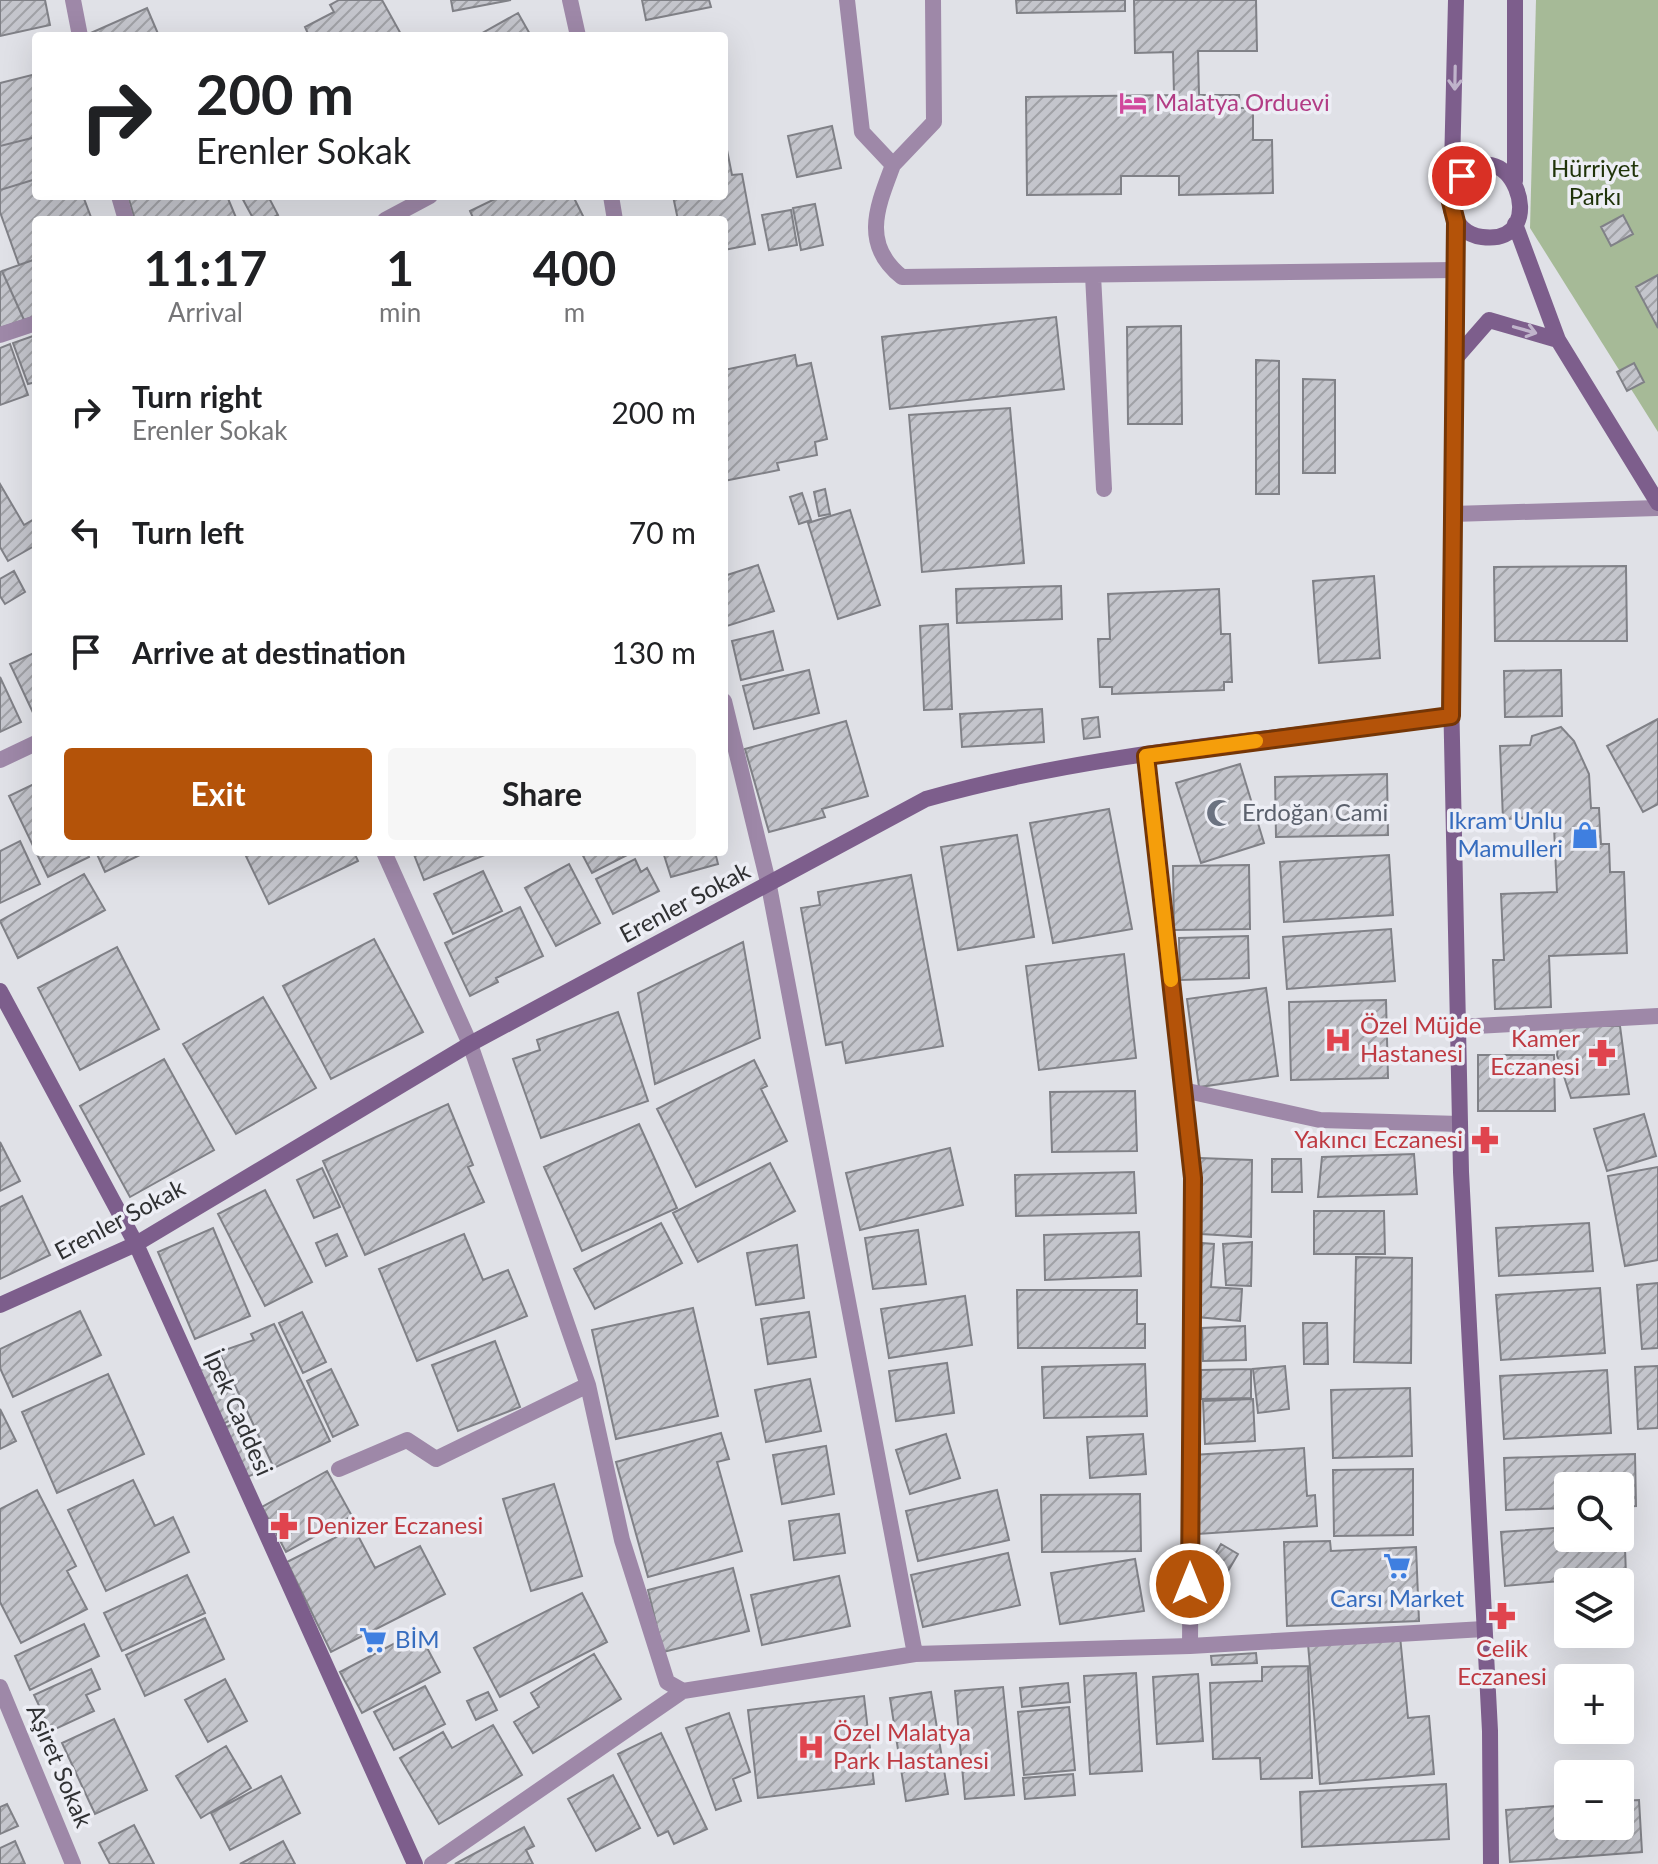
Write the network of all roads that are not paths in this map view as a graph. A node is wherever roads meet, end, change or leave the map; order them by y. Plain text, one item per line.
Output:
1 (73, 0) edge
2 (570, 0) edge
3 (847, 0) edge
4 (933, 0) edge
5 (1456, 0) edge
6 (1515, 0) edge
7 (79, 32) edge
8 (577, 32) edge
9 (893, 165) junction
10 (1515, 181) junction
11 (1454, 186) junction
12 (422, 200) edge
13 (392, 216) edge
14 (1456, 222) junction
15 (1515, 224) junction
16 (1455, 270) junction
17 (1093, 275) junction
18 (32, 324) edge
19 (0, 335) edge
20 (1558, 340) junction
21 (1454, 360) junction
22 (1104, 489) dead end
23 (1658, 505) edge
24 (1452, 514) junction
25 (1451, 716) junction
26 (728, 717) edge
27 (32, 745) edge
28 (1146, 756) junction
29 (0, 760) edge
30 (386, 856) edge
31 (769, 886) junction
32 (0, 991) edge
33 (1658, 1016) edge
34 (1458, 1027) junction
35 (470, 1044) junction
36 (1183, 1090) junction
37 (1460, 1124) junction
38 (136, 1244) junction
39 (0, 1305) edge
40 (588, 1385) junction
41 (339, 1469) dead end
42 (1484, 1629) junction
43 (1190, 1646) junction
44 (915, 1654) junction
45 (0, 1687) edge
46 (683, 1691) junction
47 (73, 1864) edge
48 (415, 1864) edge
49 (432, 1864) edge
50 (1491, 1864) edge

1 - 7 street
2 - 8 street
3 - 9 street
4 - 9 street
5 -> 11 main road
6 - 10 main road
9 - 17 street
10 - 11 main road
10 - 15 main road
11 - 14 main road
12 - 13 street
14 - 15 main road
14 - 16 main road
15 - 20 main road
16 - 17 street
16 - 21 main road
17 - 22 street
18 - 19 street
21 -> 20 main road
20 - 23 main road
21 - 24 main road
23 - 24 street
24 - 25 main road
25 - 28 main road, Erenler Sokak
25 - 34 main road
26 - 31 street
27 - 29 street
28 - 31 main road, Erenler Sokak
28 - 36 street
30 - 35 street
31 - 35 main road, Erenler Sokak
31 - 44 street
32 - 38 main road, İpek Caddesi
33 - 34 street
34 - 37 main road
35 - 38 main road, Erenler Sokak
35 - 40 street
36 - 37 street
36 - 43 street
37 - 42 main road
38 - 39 main road, Erenler Sokak
38 - 48 main road, İpek Caddesi
40 - 41 street
40 - 46 street
42 - 43 street
42 - 50 main road
43 - 44 street
44 - 46 street
45 - 47 street, Aşiret Sokak
46 - 49 street

